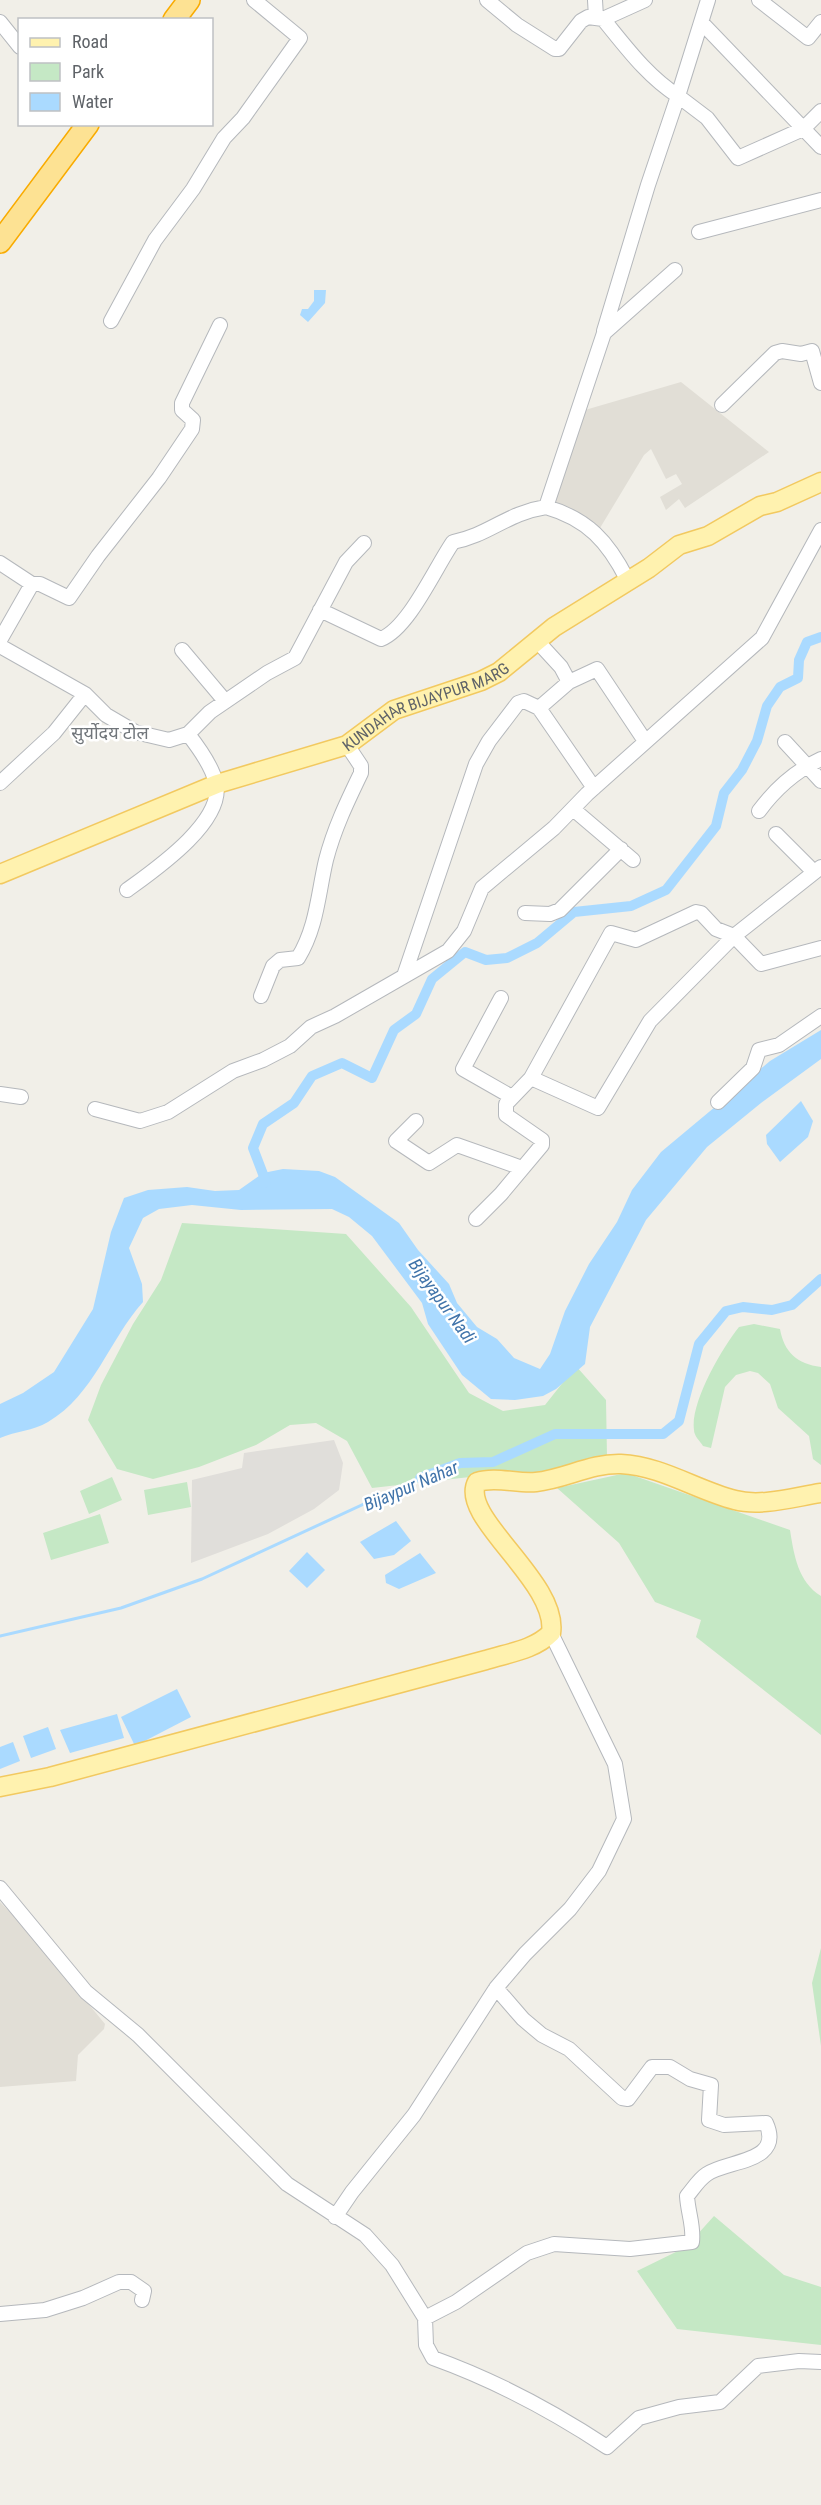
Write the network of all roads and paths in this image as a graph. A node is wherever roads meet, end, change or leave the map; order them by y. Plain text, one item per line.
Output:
1 (189, 0) edge
2 (254, 0) edge
3 (487, 0) edge
4 (595, 0) edge
5 (645, 0) edge
6 (708, 0) edge
7 (761, 1) edge
8 (176, 18) edge
9 (599, 18) junction
10 (0, 22) edge
11 (821, 22) edge
12 (702, 23) junction
13 (18, 44) edge
14 (678, 96) junction
15 (821, 111) edge
16 (87, 126) edge
17 (803, 129) junction
18 (821, 147) edge
19 (821, 200) edge
20 (699, 232) dead end
21 (0, 242) edge
22 (675, 270) dead end
23 (111, 321) dead end
24 (220, 325) dead end
25 (603, 333) junction
26 (821, 383) edge
27 (722, 405) dead end
28 (821, 482) edge
29 (546, 507) junction
30 (821, 530) edge
31 (364, 543) dead end
32 (0, 563) edge
33 (627, 579) junction
34 (32, 584) junction
35 (320, 610) junction
36 (0, 640) edge
37 (538, 642) junction
38 (0, 646) edge
39 (182, 650) dead end
40 (569, 682) junction
41 (84, 694) junction
42 (225, 701) junction
43 (539, 708) junction
44 (188, 735) junction
45 (645, 741) junction
46 (785, 742) dead end
47 (347, 745) junction
48 (821, 759) edge
49 (808, 765) junction
50 (821, 781) edge
51 (0, 783) edge
52 (217, 784) junction
53 (594, 788) junction
54 (573, 809) junction
55 (759, 811) dead end
56 (776, 834) dead end
57 (621, 849) junction
58 (633, 860) dead end
59 (817, 869) edge
60 (0, 874) edge
61 (127, 890) dead end
62 (525, 913) dead end
63 (734, 936) junction
64 (821, 948) edge
65 (404, 976) junction
66 (261, 996) dead end
67 (501, 998) dead end
68 (821, 1016) edge
69 (531, 1078) junction
70 (0, 1094) edge
71 (513, 1096) junction
72 (21, 1097) dead end
73 (718, 1102) dead end
74 (95, 1109) dead end
75 (416, 1121) dead end
76 (522, 1168) junction
77 (476, 1219) dead end
78 (821, 1493) edge
79 (551, 1633) junction
80 (0, 1788) edge
81 (0, 1888) edge
82 (496, 1988) junction
83 (334, 2217) junction
84 (142, 2300) dead end
85 (0, 2314) edge
86 (425, 2318) junction
87 (821, 2362) edge

1 - 8 highway
2 - 23 street
3 - 9 street
4 - 9 street
5 - 9 street
6 - 12 street
7 - 11 street
9 - 14 street
10 - 13 street
12 - 14 street
12 - 17 street
14 - 17 street
14 - 25 street
15 - 17 street
16 - 21 highway
17 - 18 street
19 - 20 street
22 - 25 street
24 - 34 street
25 - 29 street
26 - 27 street
28 - 33 main road, KUNDAHAR BIJAYPUR MARG
29 - 33 street
29 - 35 street
30 - 45 street
31 - 35 street
32 - 34 street
33 - 37 main road, KUNDAHAR BIJAYPUR MARG
34 - 36 street
35 - 42 street
37 - 40 street
37 - 47 main road, KUNDAHAR BIJAYPUR MARG
38 - 41 street
39 - 42 street
40 - 43 street
40 - 45 street
41 - 44 street
41 - 51 street
42 - 44 street
43 - 53 street
43 - 65 street
44 - 52 street
45 - 53 street
46 - 49 street
47 - 52 main road, KUNDAHAR BIJAYPUR MARG
47 - 66 street
48 - 49 street
49 - 50 street
49 - 55 street
52 - 60 main road, KUNDAHAR BIJAYPUR MARG
52 - 61 street
53 - 54 street
54 - 57 street
54 - 65 street
56 - 59 street
57 - 58 street
57 - 62 street
59 - 63 street
63 - 64 street
63 - 69 street
63 - 69 street
65 - 74 street
67 - 71 street
68 - 73 street
69 - 71 street
70 - 72 street
71 - 76 street
75 - 76 street
76 - 77 street
78 - 79 main road
79 - 80 main road
79 - 82 street
81 - 83 street
82 - 83 street
82 - 86 street
83 - 86 street
84 - 85 street
86 - 87 street

